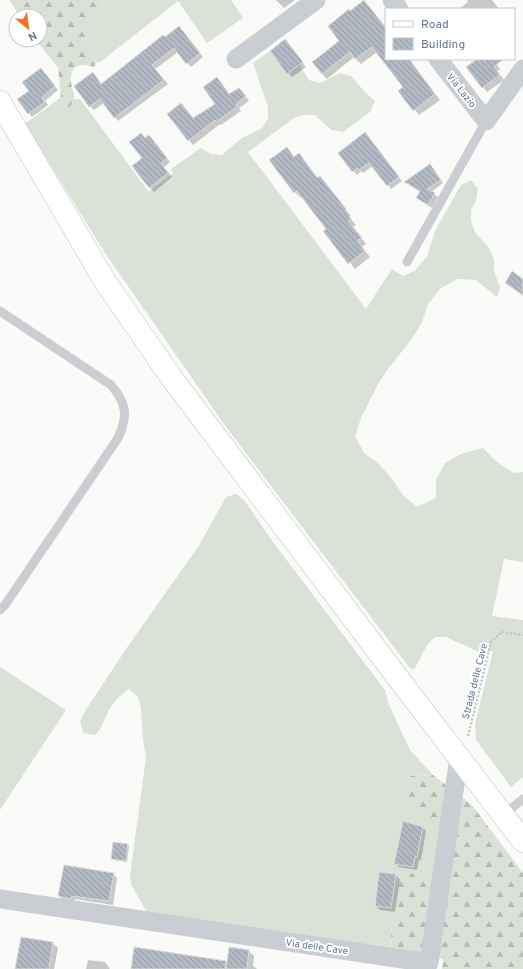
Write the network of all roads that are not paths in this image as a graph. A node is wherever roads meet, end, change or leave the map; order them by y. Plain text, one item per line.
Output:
1 (316, 0) edge
2 (392, 0) edge
3 (398, 8) edge
4 (236, 59) dead end
5 (439, 60) edge
6 (523, 69) edge
7 (0, 102) edge
8 (486, 121) junction
9 (407, 262) dead end
10 (0, 311) edge
11 (0, 610) edge
12 (459, 758) junction
13 (523, 799) edge
14 (503, 815) junction
15 (523, 841) edge
16 (0, 899) edge

1 - 4 street
2 - 3 street
5 - 8 street, Via Lazio
6 - 8 street
7 - 12 main road
8 - 9 lane
10 - 11 lane
12 - 14 main road
12 - 16 street, Via delle Cave
13 - 14 lane
14 - 15 main road

